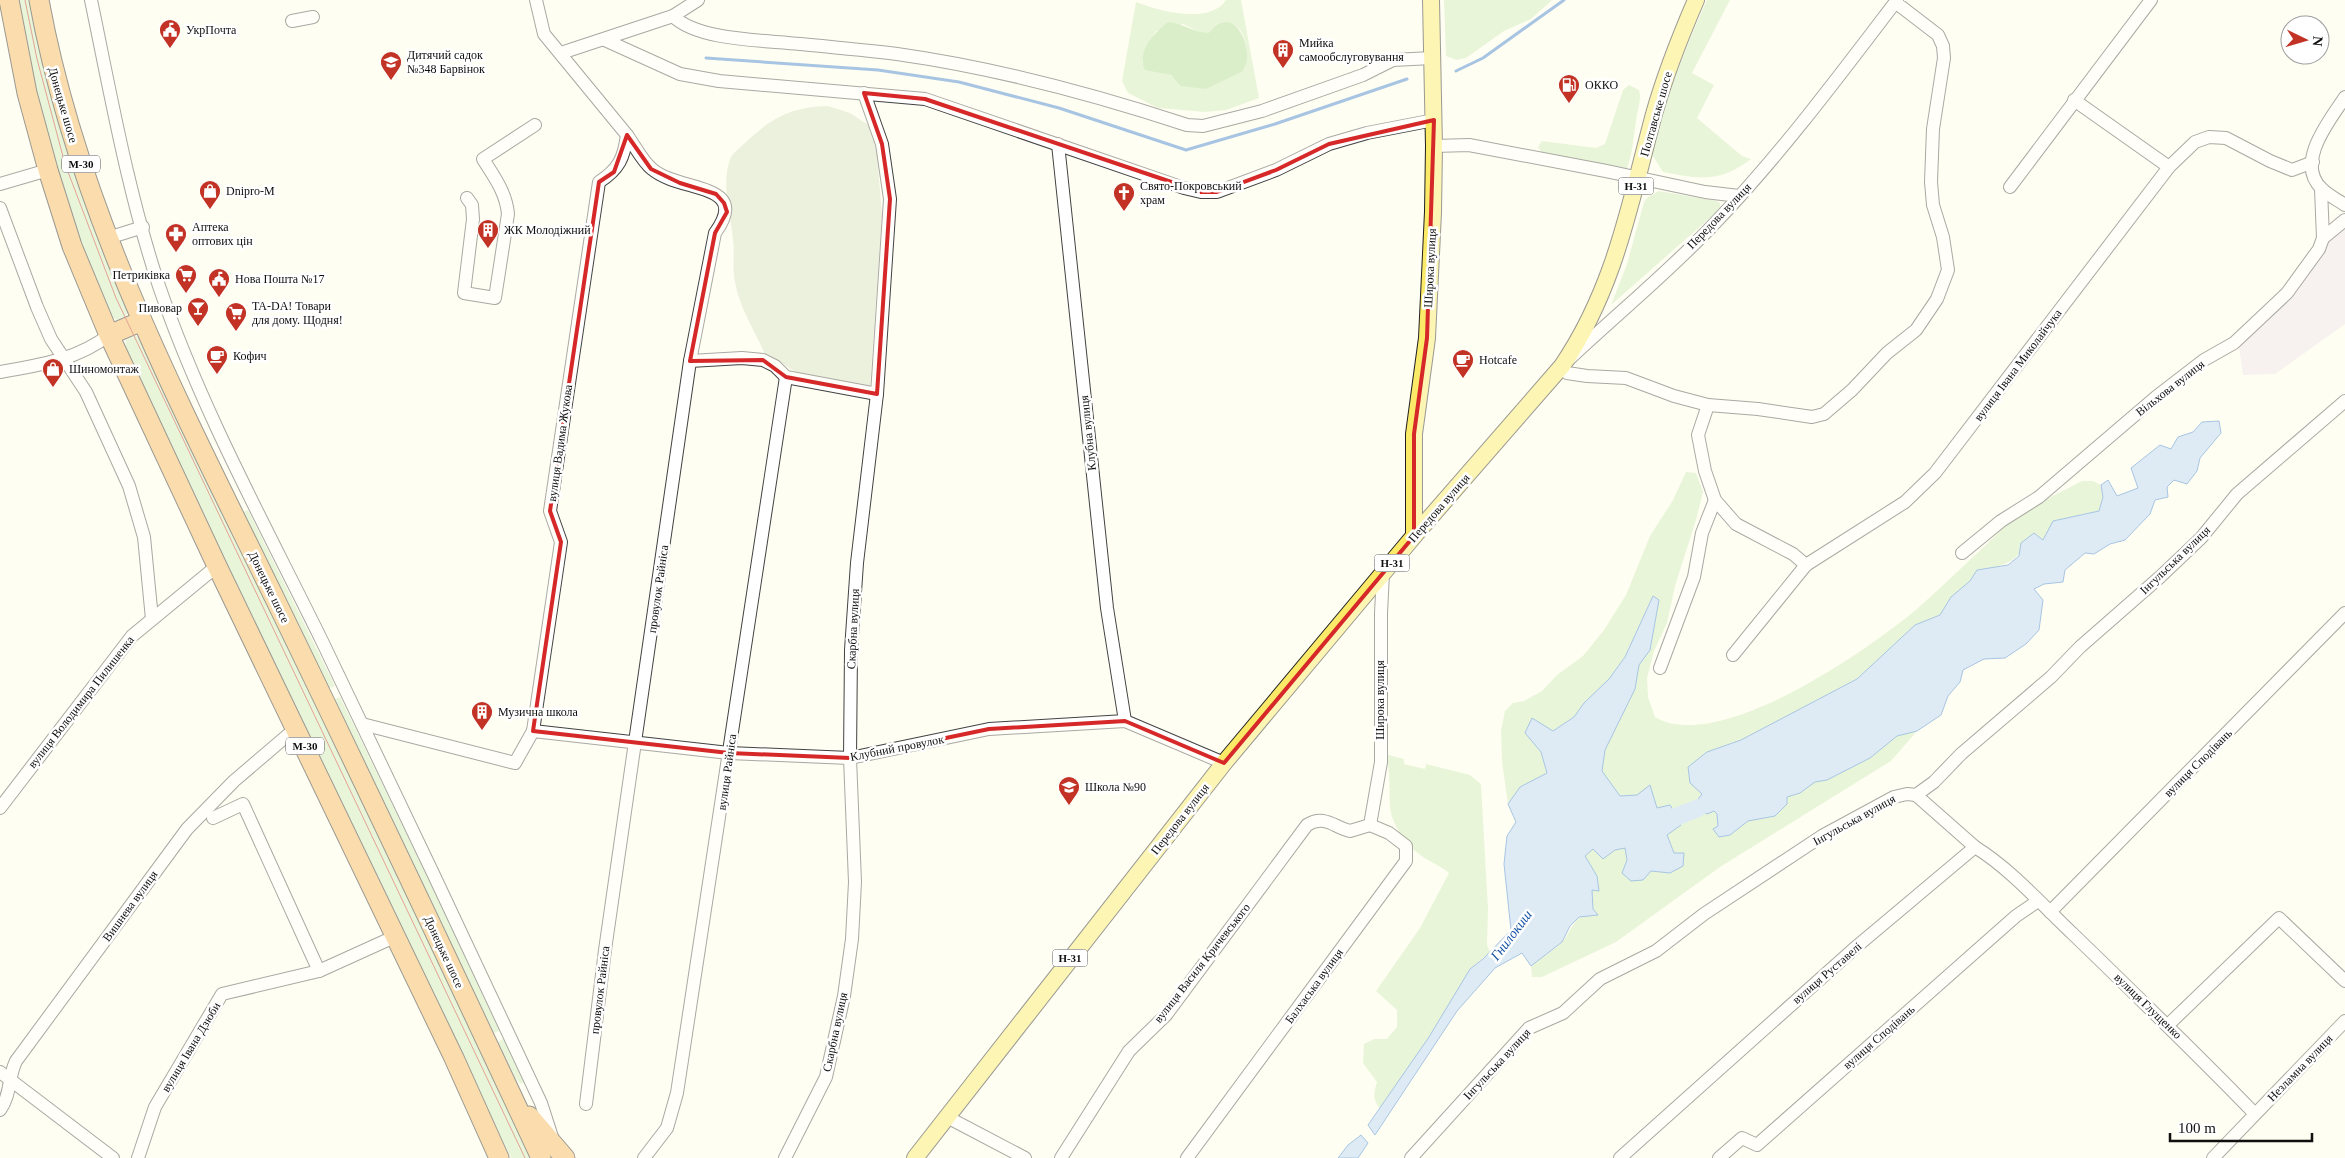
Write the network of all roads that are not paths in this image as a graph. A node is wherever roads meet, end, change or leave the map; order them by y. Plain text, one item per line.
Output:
1 (9, 0) edge
2 (40, 0) edge
3 (91, 0) edge
4 (536, 0) edge
5 (698, 0) edge
6 (1431, 0) edge
7 (1696, 0) edge
8 (2151, 0) edge
9 (1896, 1) edge
10 (673, 16) junction
11 (313, 17) dead end
12 (292, 21) dead end
13 (605, 40) junction
14 (561, 54) junction
15 (1432, 58) junction
16 (864, 93) junction
17 (2345, 97) edge
18 (2074, 100) junction
19 (1434, 120) junction
20 (536, 125) dead end
21 (627, 135) junction
22 (1058, 144) junction
23 (1434, 146) junction
24 (2313, 162) junction
25 (2169, 167) junction
26 (48, 170) junction
27 (1638, 178) junction
28 (0, 184) edge
29 (2010, 187) dead end
30 (2321, 189) junction
31 (1739, 196) junction
32 (467, 198) dead end
33 (2345, 205) edge
34 (0, 208) edge
35 (2345, 220) edge
36 (143, 227) junction
37 (108, 238) junction
38 (2323, 238) junction
39 (142, 321) junction
40 (109, 335) junction
41 (64, 360) junction
42 (690, 362) junction
43 (1562, 366) junction
44 (0, 372) edge
45 (786, 377) junction
46 (877, 394) junction
47 (2345, 401) edge
48 (1708, 405) junction
49 (247, 491) junction
50 (1715, 500) junction
51 (227, 501) junction
52 (1414, 536) junction
53 (1962, 553) dead end
54 (1806, 565) junction
55 (217, 566) junction
56 (1383, 574) junction
57 (2345, 613) edge
58 (152, 619) junction
59 (1733, 656) dead end
60 (1660, 668) dead end
61 (1125, 721) junction
62 (362, 724) junction
63 (296, 728) junction
64 (533, 731) junction
65 (636, 742) junction
66 (729, 753) junction
67 (850, 758) junction
68 (1224, 763) junction
69 (1916, 795) junction
70 (0, 808) edge
71 (212, 818) dead end
72 (1370, 824) junction
73 (1975, 847) junction
74 (2038, 901) junction
75 (2050, 912) junction
76 (394, 937) junction
77 (319, 971) junction
78 (2345, 981) edge
79 (2345, 1021) edge
80 (2168, 1025) junction
81 (5, 1076) edge
82 (586, 1104) dead end
83 (0, 1110) edge
84 (2256, 1114) junction
85 (947, 1117) junction
86 (555, 1156) edge
87 (114, 1158) edge
88 (138, 1158) edge
89 (499, 1158) edge
90 (644, 1158) edge
91 (785, 1158) edge
92 (915, 1158) edge
93 (1025, 1158) edge
94 (1061, 1158) edge
95 (1187, 1158) edge
96 (1411, 1158) edge
97 (1620, 1158) edge
98 (1719, 1158) edge
99 (2213, 1158) edge

1 - 26 highway, М-30
2 - 37 highway, Донецьке шосе / М-30
3 - 36 street
4 - 14 street
5 - 10 street
6 - 15 main road, Широка вулиця
7 - 27 main road, Полтавське шосе / Н-31
8 - 18 street
9 - 31 street, Передова вулиця
9 - 48 street
10 - 13 street
10 - 15 street
11 - 12 street
13 - 14 street
13 - 16 street
14 - 21 street
15 - 19 main road, Широка вулиця
16 - 22 street
16 - 46 street, Скарбна вулиця
17 - 24 street
18 - 25 street
18 - 29 street
19 - 22 street
19 - 23 main road, Широка вулиця
20 - 32 street
21 - 42 street, провулок Райніса
21 - 64 street, вулиця Вадима Жукова
22 - 61 street, Клубна вулиця
23 - 27 street
23 - 52 main road, Широка вулиця
24 - 25 street, вулиця Івана Миколайчука
24 - 30 street
25 - 54 street, вулиця Івана Миколайчука
26 - 28 street
26 - 40 highway, М-30
27 - 31 street
27 - 43 main road, Полтавське шосе / Н-31
30 - 33 street
30 - 38 street
31 - 43 street, Передова вулиця
34 - 41 street
35 - 38 street
36 - 37 street
36 - 49 street
37 - 39 highway, Донецьке шосе / М-30
38 - 53 street, Вільхова вулиця
39 - 40 highway
39 - 51 highway, Донецьке шосе / М-30
40 - 41 street
40 - 55 highway, М-30
41 - 44 street
41 - 58 street
42 - 45 street
42 - 65 street, провулок Райніса
43 - 48 street
43 - 52 main road, Передова вулиця / Н-31
45 - 46 street
45 - 66 street, вулиця Райніса
46 - 67 street, Скарбна вулиця
47 - 69 street, Інгульська вулиця
48 - 50 street
49 - 51 street
49 - 62 street
50 - 54 street
50 - 60 street
51 - 86 highway, Донецьке шосе / М-30
52 - 56 main road, Передова вулиця / Н-31
54 - 59 street, вулиця Івана Миколайчука
55 - 58 street, вулиця Володимира Пилишенка
55 - 63 highway, М-30
56 - 68 main road, Передова вулиця / Н-31
56 - 72 street, Широка вулиця
57 - 75 street, вулиця Сподівань
58 - 70 street, вулиця Володимира Пилишенка
61 - 67 street, Клубний провулок
61 - 68 street, Клубний провулок
62 - 64 street, вулиця Вадима Жукова
62 - 86 street
63 - 76 highway, М-30
63 - 81 street, Вишнева вулиця
64 - 65 street, Клубний провулок
65 - 66 street, Клубний провулок
65 - 82 street, провулок Райніса
66 - 67 street, Клубний провулок
66 - 90 street, вулиця Райніса
67 - 91 street, Скарбна вулиця
68 - 85 main road, Передова вулиця / Н-31
69 - 73 street
69 - 96 street, Інгульська вулиця
71 - 77 street
72 - 94 street, вулиця Василя Кричевського
72 - 95 street, Балхаська вулиця
73 - 74 street
73 - 97 street, вулиця Руставелі
74 - 75 street, вулиця Глущенко
74 - 98 street, вулиця Сподівань
75 - 80 street, вулиця Глущенко
76 - 77 street, вулиця Івана Дзюби
76 - 89 highway, М-30
77 - 88 street, вулиця Івана Дзюби
78 - 80 street
79 - 84 street, Незламна вулиця
80 - 84 street, вулиця Глущенко
81 - 83 street, Вишнева вулиця
81 - 87 street
84 - 99 street, Незламна вулиця
85 - 92 main road, Передова вулиця / Н-31
85 - 93 street

